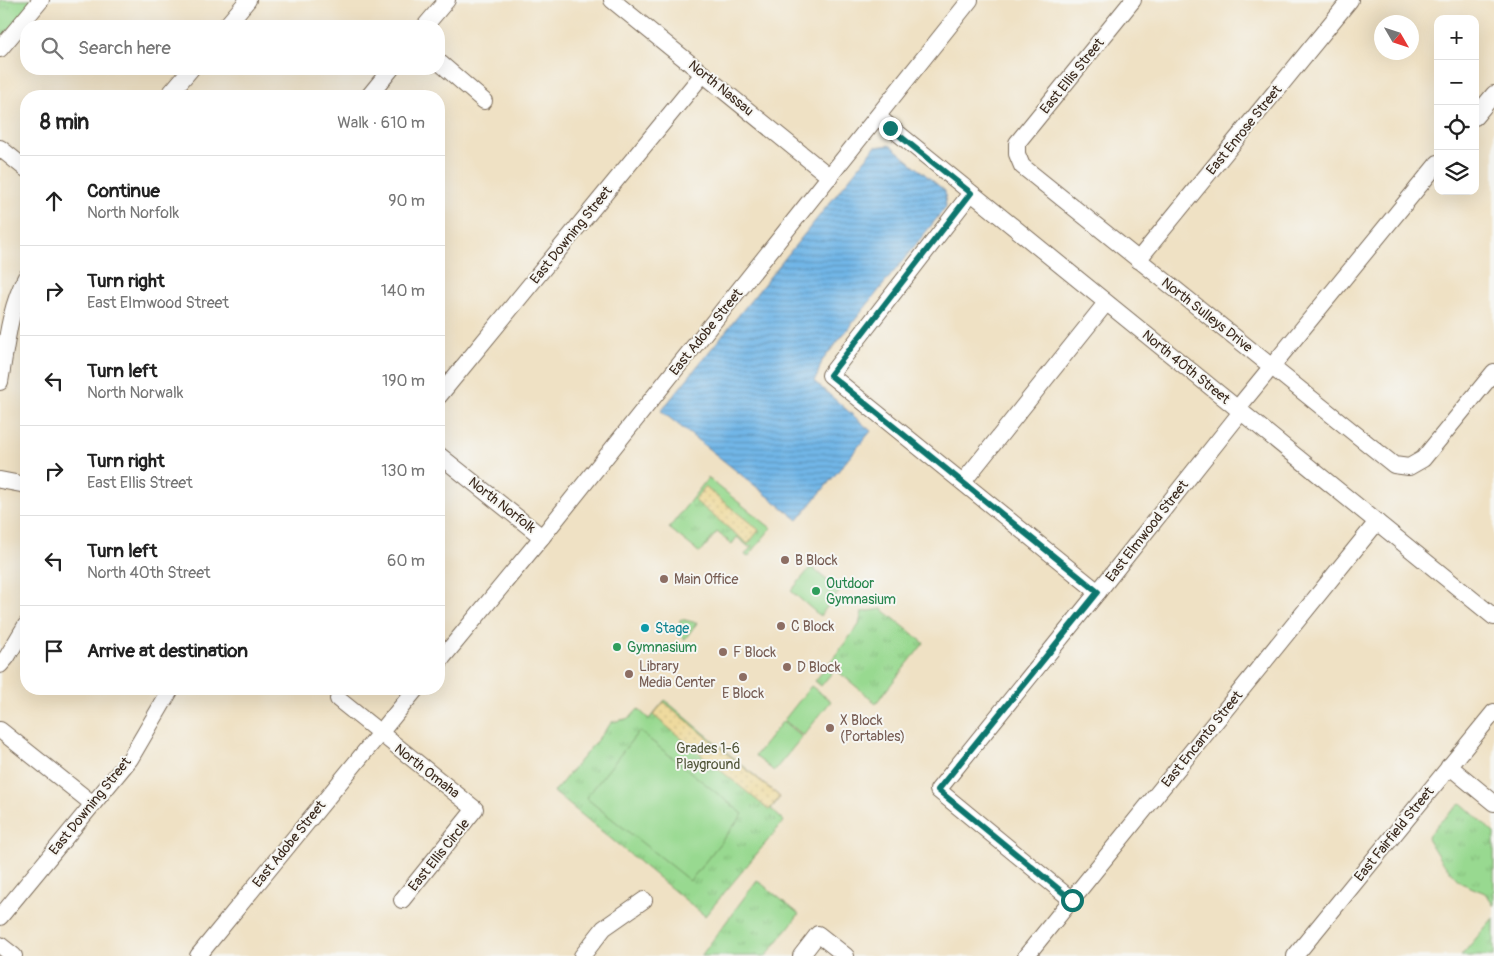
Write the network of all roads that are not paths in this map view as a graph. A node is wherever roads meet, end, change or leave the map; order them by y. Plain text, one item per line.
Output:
1 (41, 0) edge
2 (248, 0) edge
3 (447, 0) edge
4 (970, 0) edge
5 (1133, 0) edge
6 (1350, 0) edge
7 (615, 1) edge
8 (24, 20) edge
9 (231, 20) edge
10 (430, 20) edge
11 (20, 25) edge
12 (0, 49) edge
13 (445, 67) edge
14 (703, 74) junction
15 (186, 75) edge
16 (386, 75) edge
17 (173, 90) edge
18 (374, 90) edge
19 (1494, 94) edge
20 (484, 101) dead end
21 (1479, 112) edge
22 (878, 117) junction
23 (0, 148) edge
24 (1017, 154) joint
25 (20, 164) edge
26 (1434, 168) edge
27 (830, 177) junction
28 (971, 193) junction
29 (1138, 260) junction
30 (20, 288) edge
31 (1106, 303) junction
32 (6, 316) edge
33 (1272, 366) junction
34 (1494, 372) edge
35 (0, 382) edge
36 (445, 389) edge
37 (1239, 410) junction
38 (445, 460) edge
39 (0, 480) edge
40 (963, 482) junction
41 (20, 484) edge
42 (1377, 522) junction
43 (542, 537) junction
44 (1098, 592) junction
45 (1494, 617) edge
46 (20, 634) edge
47 (445, 655) edge
48 (0, 665) edge
49 (167, 695) edge
50 (411, 695) edge
51 (338, 699) dead end
52 (1494, 712) edge
53 (0, 730) edge
54 (380, 733) junction
55 (1449, 766) junction
56 (1494, 803) edge
57 (93, 804) junction
58 (475, 809) joint
59 (402, 900) dead end
60 (644, 900) dead end
61 (1072, 900) junction
62 (0, 917) edge
63 (0, 945) edge
64 (14, 956) edge
65 (198, 956) edge
66 (582, 956) edge
67 (801, 956) edge
68 (846, 956) edge
69 (1026, 956) edge
70 (1295, 956) edge

1 - 8 street
2 - 9 street
3 - 10 street
4 - 22 street, East Adobe Street
5 - 24 street, East Ellis Street
6 - 29 street, East Enrose Street
7 - 14 street, North Nassau
11 - 12 street
13 - 20 street
14 - 27 street, North Nassau
14 - 36 street, East Downing Street
15 - 17 street
16 - 18 street
19 - 21 street
22 - 27 street, East Adobe Street
22 - 28 street, North 40th Street
23 - 25 street
24 - 29 street, North Sulleys Drive
26 - 33 street, East Elmwood Street
27 - 43 street, East Adobe Street
28 - 31 street, North 40th Street
28 - 40 street
29 - 33 street, North Sulleys Drive
30 - 32 street
31 - 37 street, North 40th Street
31 - 40 street
32 - 35 street
33 - 34 street, North Sulleys Drive
33 - 37 street, East Elmwood Street
37 - 42 street, North 40th Street
37 - 44 street, East Elmwood Street
38 - 43 street, North Norfolk
39 - 41 street
40 - 44 street
42 - 45 street, North 40th Street
42 - 61 street, East Encanto Street
43 - 47 street, East Adobe Street
44 - 61 street, East Elmwood Street
46 - 48 street
49 - 57 street, East Downing Street
50 - 54 street, East Adobe Street
51 - 54 street
52 - 55 street, East Fairfield Street
53 - 57 street
54 - 58 street, North Omaha
54 - 65 street, East Adobe Street
55 - 56 street
55 - 70 street, East Fairfield Street
57 - 62 street, East Downing Street
58 - 59 street, East Ellis Circle
60 - 66 street
61 - 69 street, East Encanto Street
63 - 64 street
67 - 68 street

